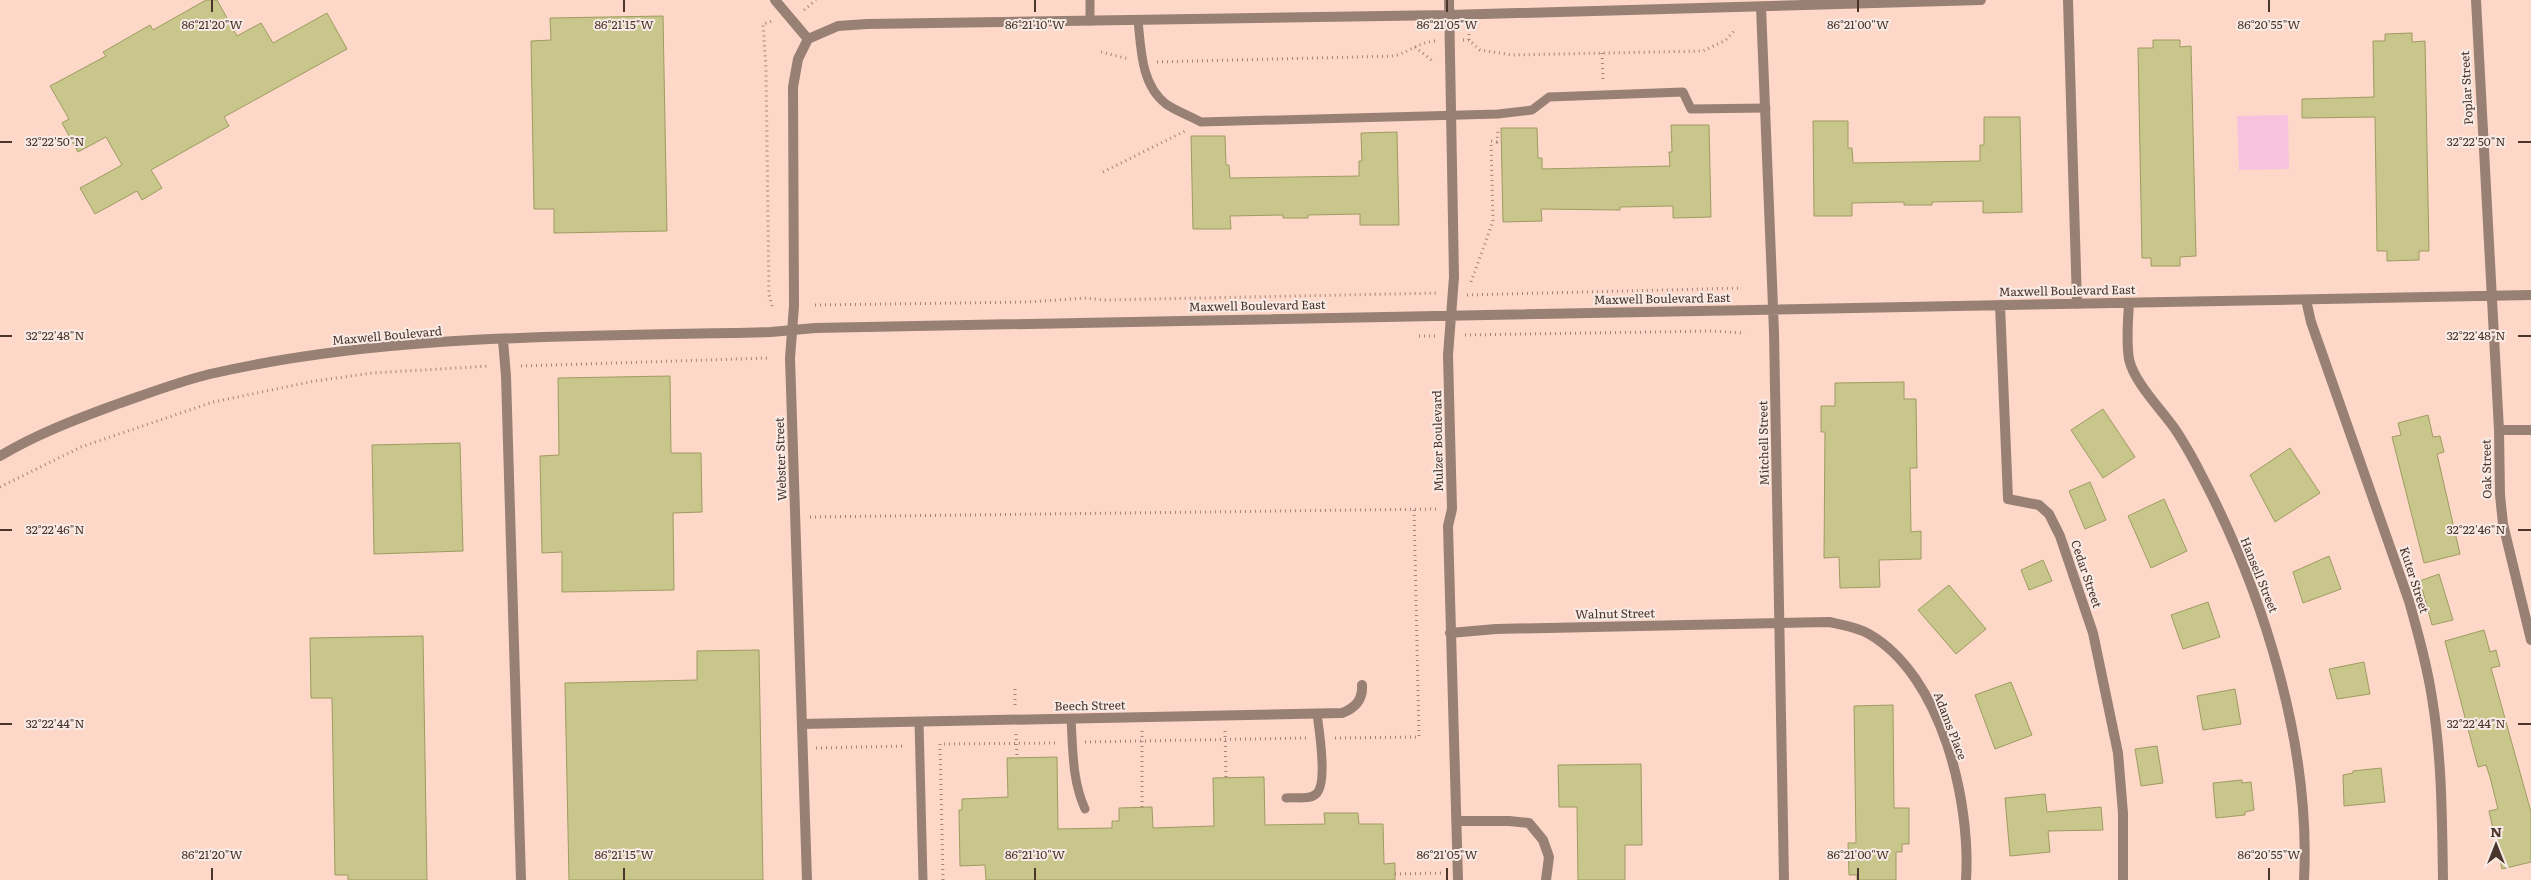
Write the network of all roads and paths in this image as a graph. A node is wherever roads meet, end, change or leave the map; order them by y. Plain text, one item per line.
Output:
1 (775, 0) edge
2 (1090, 0) edge
3 (1449, 0) edge
4 (1981, 0) edge
5 (2068, 0) edge
6 (2476, 0) edge
7 (1761, 7) junction
8 (1449, 15) junction
9 (789, 16) junction
10 (1138, 20) junction
11 (1090, 21) junction
12 (1734, 31) dead end
13 (808, 39) junction
14 (1449, 40) junction
15 (1101, 52) dead end
16 (1602, 53) junction
17 (1143, 63) junction
18 (1603, 95) junction
19 (1766, 108) junction
20 (1498, 114) junction
21 (1450, 115) junction
22 (1201, 122) junction
23 (1104, 172) dead end
24 (1742, 288) dead end
25 (1453, 294) junction
26 (1466, 294) junction
27 (2490, 295) junction
28 (2531, 295) edge
29 (2306, 300) junction
30 (2129, 303) junction
31 (2076, 304) junction
32 (815, 305) dead end
33 (2000, 305) junction
34 (772, 306) dead end
35 (1774, 310) junction
36 (1451, 315) junction
37 (793, 330) junction
38 (1745, 333) dead end
39 (1450, 335) junction
40 (1419, 336) dead end
41 (502, 340) junction
42 (770, 358) dead end
43 (505, 366) junction
44 (2499, 430) junction
45 (2531, 430) edge
46 (0, 456) edge
47 (0, 487) edge
48 (1452, 509) junction
49 (795, 517) junction
50 (1779, 623) junction
51 (1450, 633) junction
52 (2531, 640) edge
53 (1362, 685) dead end
54 (1317, 714) junction
55 (1225, 716) junction
56 (1142, 718) junction
57 (1071, 719) junction
58 (919, 722) junction
59 (802, 724) junction
60 (940, 744) dead end
61 (920, 745) junction
62 (802, 748) junction
63 (1226, 778) dead end
64 (1286, 798) dead end
65 (1142, 808) dead end
66 (1084, 809) dead end
67 (1457, 821) junction
68 (1395, 874) dead end
69 (1458, 876) edge
70 (521, 880) edge
71 (807, 880) edge
72 (923, 880) edge
73 (1546, 880) edge
74 (1784, 880) edge
75 (1966, 880) edge
76 (2123, 880) edge
77 (2304, 880) edge
78 (2444, 880) edge

1 - 9 street
2 - 11 lane
3 - 8 street, Mulzer Boulevard
4 - 7 street
5 - 31 street
6 - 27 street, Poplar Street
7 - 8 street
7 - 19 street, Mitchell Street
8 - 10 street
8 - 14 street, Mulzer Boulevard
9 - 13 street
9 - 34 path
10 - 11 street
10 - 17 lane
11 - 13 street
12 - 16 path
13 - 37 street, Webster Street
14 - 16 path
14 - 17 path
14 - 21 street, Mulzer Boulevard
15 - 17 path
16 - 18 path
17 - 22 lane
18 - 19 lane
18 - 20 lane
19 - 35 street, Mitchell Street
20 - 21 lane
20 - 26 path
21 - 22 lane
21 - 25 street, Mulzer Boulevard
22 - 23 path
24 - 26 path
25 - 26 path
25 - 32 path
25 - 36 street, Mulzer Boulevard
27 - 28 street, Maxwell Boulevard East
27 - 29 street, Maxwell Boulevard East
27 - 44 street, Oak Street
29 - 30 street, Maxwell Boulevard East
29 - 78 street, Kuter Street
30 - 31 street, Maxwell Boulevard East
30 - 77 street, Hansell Street
31 - 33 street, Maxwell Boulevard East
33 - 35 street, Maxwell Boulevard East
33 - 76 street, Cedar Street
35 - 36 street, Maxwell Boulevard East
35 - 50 street, Mitchell Street
36 - 37 street, Maxwell Boulevard East
36 - 39 street, Mulzer Boulevard
37 - 41 street, Maxwell Boulevard
37 - 49 street, Webster Street
38 - 39 path
39 - 40 path
39 - 48 street, Mulzer Boulevard
41 - 43 street
41 - 46 street, Maxwell Boulevard
42 - 43 path
43 - 47 path
43 - 70 street
44 - 45 street
44 - 52 street, Oak Street
48 - 49 path
48 - 51 street, Mulzer Boulevard
49 - 59 street, Webster Street
50 - 51 street, Walnut Street
50 - 74 street, Mitchell Street
50 - 75 street, Adams Place
51 - 67 street, Mulzer Boulevard
53 - 54 street, Beech Street
54 - 55 street, Beech Street
54 - 64 lane
55 - 56 street, Beech Street
55 - 63 path
56 - 57 street, Beech Street
56 - 65 path
57 - 58 street, Beech Street
57 - 66 lane
58 - 59 street, Beech Street
58 - 61 lane
59 - 62 street, Webster Street
60 - 61 path
61 - 62 path
61 - 72 lane
62 - 71 street, Webster Street
67 - 69 street, Mulzer Boulevard
67 - 73 street
68 - 69 path

